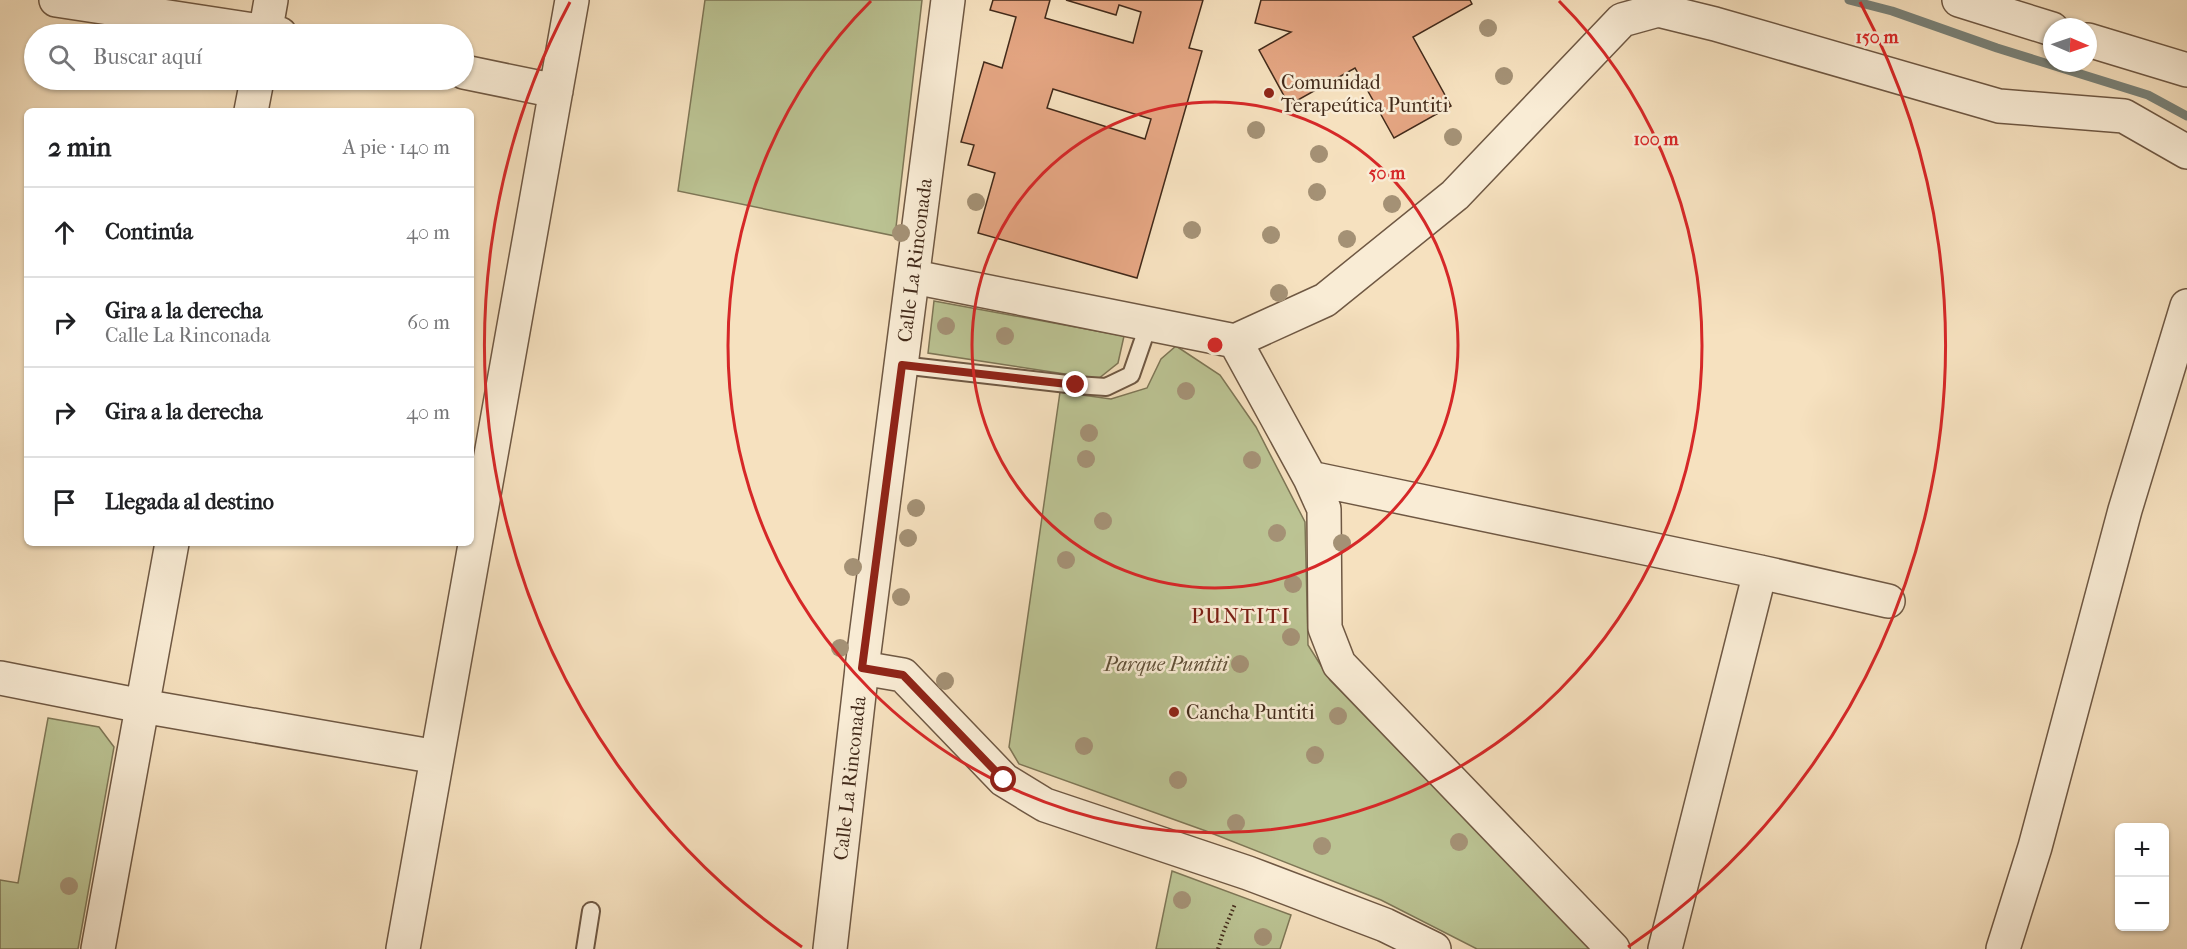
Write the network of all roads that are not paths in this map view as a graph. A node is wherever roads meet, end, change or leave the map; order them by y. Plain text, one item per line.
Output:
1 (56, 0) edge
2 (271, 0) edge
3 (572, 0) edge
4 (948, 0) edge
5 (1959, 0) edge
6 (207, 24) edge
7 (270, 24) edge
8 (2043, 25) edge
9 (2097, 43) edge
10 (2187, 70) edge
11 (474, 74) edge
12 (255, 90) edge
13 (556, 91) junction
14 (252, 108) edge
15 (2187, 152) edge
16 (914, 277) junction
17 (2187, 306) edge
18 (1149, 323) junction
19 (1235, 340) junction
20 (902, 365) junction
21 (1310, 478) junction
22 (171, 546) edge
23 (1760, 572) junction
24 (1888, 601) dead end
25 (862, 668) junction
26 (0, 678) edge
27 (142, 706) junction
28 (437, 757) junction
29 (591, 912) dead end
30 (98, 949) edge
31 (403, 949) edge
32 (585, 949) edge
33 (830, 949) edge
34 (1434, 949) edge
35 (1613, 949) edge
36 (1665, 949) edge
37 (2003, 949) edge

1 - 6 street
2 - 7 street
3 - 13 street
4 - 16 street, Calle La Rinconada
5 - 8 street
9 - 10 street
11 - 13 street
12 - 14 street
13 - 28 street
15 - 19 street
16 - 18 street
16 - 20 street, Calle La Rinconada
17 - 37 street
18 - 19 street
18 - 20 lane
19 - 21 street
20 - 25 street, Calle La Rinconada
21 - 23 street
21 - 35 street
22 - 27 street
23 - 24 street
23 - 36 street
25 - 33 street, Calle La Rinconada
25 - 34 street
26 - 27 street
27 - 28 street
27 - 30 street
28 - 31 street
29 - 32 lane

